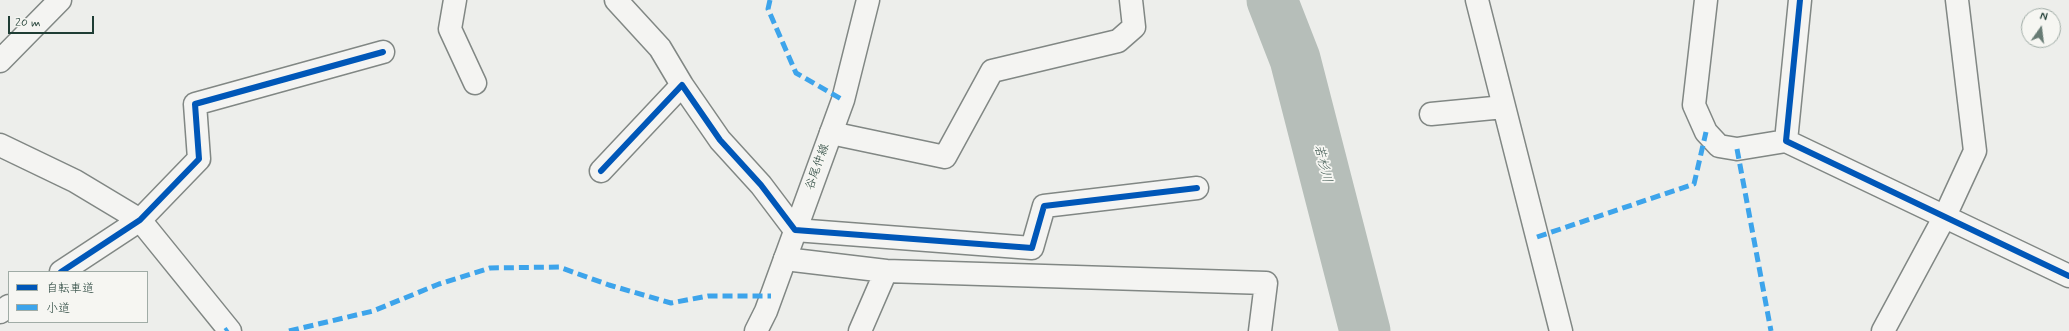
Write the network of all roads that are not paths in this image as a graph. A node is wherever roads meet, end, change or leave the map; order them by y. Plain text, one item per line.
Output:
1 (60, 0) edge
2 (455, 0) edge
3 (616, 0) edge
4 (868, 0) edge
5 (1131, 0) edge
6 (1477, 0) edge
7 (1706, 0) edge
8 (1800, 0) edge
9 (1957, 0) edge
10 (383, 52) dead end
11 (0, 61) edge
12 (474, 83) dead end
13 (682, 85) junction
14 (1504, 107) junction
15 (1431, 114) dead end
16 (831, 133) junction
17 (1786, 141) junction
18 (0, 145) edge
19 (601, 171) dead end
20 (1197, 188) dead end
21 (1945, 216) junction
22 (140, 220) junction
23 (795, 230) junction
24 (785, 259) junction
25 (63, 271) edge
26 (886, 271) junction
27 (2069, 276) edge
28 (230, 331) edge
29 (756, 331) edge
30 (860, 331) edge
31 (1260, 331) edge
32 (1561, 331) edge
33 (1883, 331) edge

1 - 11 street
2 - 12 street
3 - 13 street
4 - 16 street, 谷尾仲線
5 - 16 street
6 - 14 street
7 - 17 street
8 - 17 street
9 - 21 street
10 - 22 street
13 - 19 street
13 - 23 street
14 - 15 street
14 - 32 street
16 - 23 street, 谷尾仲線
17 - 21 street
18 - 22 street
20 - 23 street
21 - 27 street
21 - 33 street
22 - 25 street
22 - 28 street
23 - 24 street, 谷尾仲線
24 - 26 street
24 - 29 street, 谷尾仲線
26 - 30 street
26 - 31 street

